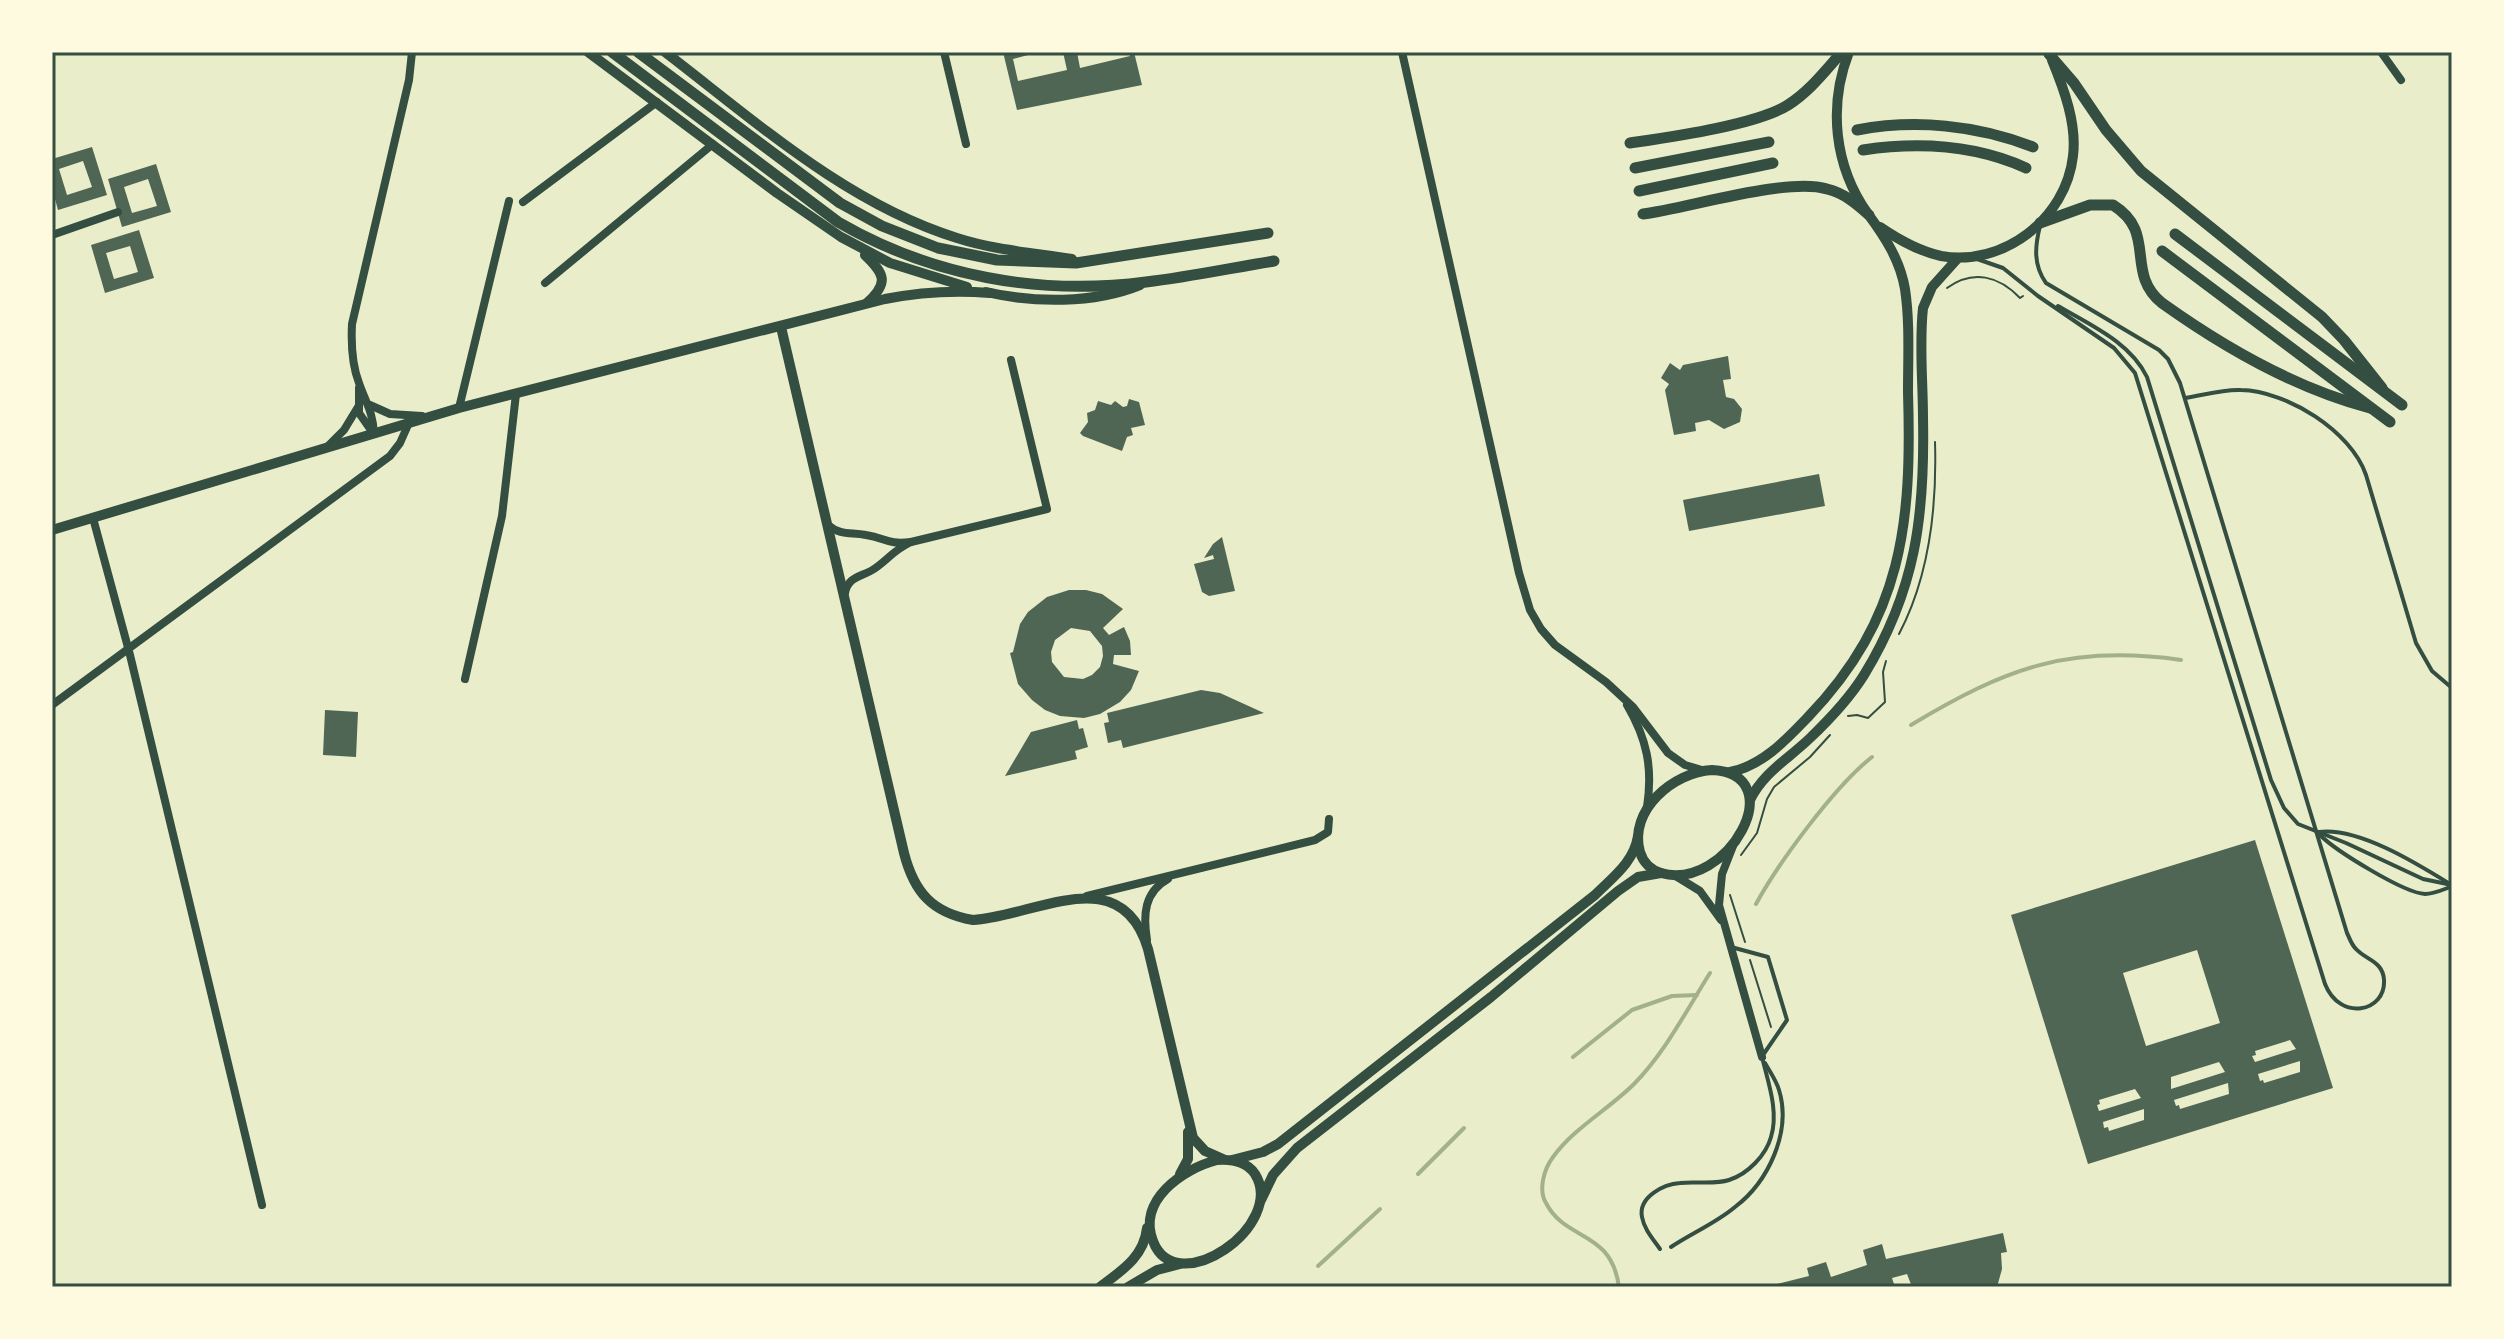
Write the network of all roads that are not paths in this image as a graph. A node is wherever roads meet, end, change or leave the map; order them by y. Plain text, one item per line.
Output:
1 (412, 52) edge
2 (588, 52) edge
3 (612, 52) edge
4 (638, 52) edge
5 (665, 52) edge
6 (944, 52) edge
7 (1402, 52) edge
8 (1842, 52) edge
9 (1849, 52) edge
10 (2381, 52) edge
11 (2048, 53) edge
12 (2401, 80) dead end
13 (657, 102) junction
14 (1857, 130) dead end
15 (1769, 142) dead end
16 (1630, 143) dead end
17 (713, 144) junction
18 (966, 144) dead end
19 (2033, 147) dead end
20 (1863, 150) dead end
21 (1773, 163) dead end
22 (1635, 168) dead end
23 (2026, 168) dead end
24 (1639, 191) dead end
25 (509, 201) dead end
26 (523, 202) dead end
27 (118, 212) dead end
28 (1643, 214) dead end
29 (1869, 215) junction
30 (2040, 223) junction
31 (1878, 225) junction
32 (1268, 233) dead end
33 (2175, 234) dead end
34 (52, 235) edge
35 (855, 245) junction
36 (2162, 251) dead end
37 (1958, 258) junction
38 (1973, 258) junction
39 (1089, 261) junction
40 (1274, 261) dead end
41 (1145, 282) junction
42 (545, 283) dead end
43 (990, 293) junction
44 (2038, 296) junction
45 (866, 304) junction
46 (781, 327) junction
47 (1011, 360) dead end
48 (360, 385) junction
49 (2382, 388) junction
50 (516, 394) junction
51 (2185, 398) junction
52 (370, 404) junction
53 (2402, 405) dead end
54 (358, 407) junction
55 (459, 408) junction
56 (2370, 408) junction
57 (432, 417) junction
58 (2390, 422) dead end
59 (408, 425) junction
60 (374, 434) junction
61 (325, 449) junction
62 (93, 518) junction
63 (827, 525) junction
64 (52, 530) edge
65 (855, 535) junction
66 (911, 542) junction
67 (834, 552) junction
68 (837, 565) junction
69 (861, 574) junction
70 (844, 597) junction
71 (128, 649) junction
72 (465, 679) dead end
73 (2452, 688) edge
74 (1622, 698) junction
75 (52, 705) edge
76 (1702, 770) junction
77 (1730, 772) junction
78 (1750, 800) junction
79 (1647, 810) junction
80 (1329, 819) dead end
81 (2317, 832) junction
82 (1638, 836) junction
83 (1735, 842) junction
84 (1182, 872) junction
85 (1661, 873) junction
86 (1674, 875) junction
87 (2452, 885) edge
88 (1079, 898) junction
89 (1722, 923) junction
90 (1729, 946) junction
91 (1148, 949) junction
92 (1762, 1057) junction
93 (1186, 1114) junction
94 (1228, 1159) junction
95 (1175, 1181) junction
96 (1261, 1200) junction
97 (262, 1205) dead end
98 (1149, 1218) junction
99 (1671, 1247) dead end
100 (1660, 1249) dead end
101 (1184, 1264) junction
102 (1100, 1287) edge
103 (1128, 1287) edge

1 - 48 street
2 - 13 street
3 - 41 main road
4 - 39 main road
5 - 39 street
6 - 18 street
7 - 74 street
8 - 16 main road
9 - 29 street
10 - 12 street
11 - 30 street
11 - 49 main road
13 - 17 street
13 - 26 street
14 - 19 main road
15 - 22 main road
17 - 35 street
17 - 42 street
20 - 23 main road
21 - 24 main road
25 - 55 street
27 - 34 street
28 - 29 main road
29 - 31 street
30 - 38 street
30 - 51 lane
30 - 56 main road
31 - 37 street
31 - 77 street
32 - 39 main road
33 - 49 main road
35 - 43 street
35 - 45 street
36 - 56 main road
37 - 38 street
37 - 78 street
38 - 44 lane
40 - 41 main road
41 - 43 street
43 - 45 street
44 - 81 lane
44 - 81 lane
45 - 46 street
46 - 50 street
46 - 63 street
47 - 66 street
48 - 52 street
48 - 54 street
49 - 53 main road
50 - 55 street
50 - 72 street
51 - 73 lane
51 - 81 lane
52 - 57 street
52 - 60 street
54 - 60 street
54 - 61 street
55 - 57 street
56 - 58 main road
57 - 59 street
59 - 60 street
59 - 71 street
60 - 61 street
61 - 62 street
62 - 64 street
62 - 71 street
63 - 65 street
63 - 67 street
65 - 66 street
65 - 67 street
66 - 69 street
67 - 68 street
68 - 69 street
68 - 70 street
69 - 70 street
70 - 88 street
71 - 75 street
71 - 97 street
74 - 76 street
74 - 79 street
76 - 77 street
76 - 79 street
77 - 78 street
78 - 83 street
79 - 82 street
80 - 84 street
81 - 87 lane
81 - 87 lane
81 - 87 lane
82 - 85 street
82 - 94 street
83 - 86 street
83 - 89 street
84 - 88 street
84 - 91 street
85 - 86 street
85 - 96 street
86 - 89 street
88 - 91 street
89 - 90 street
90 - 92 street
90 - 92 lane
91 - 93 street
92 - 99 lane
92 - 100 lane
93 - 94 street
93 - 95 street
94 - 95 street
94 - 96 street
95 - 98 street
96 - 101 street
98 - 101 street
98 - 102 street
101 - 103 street

